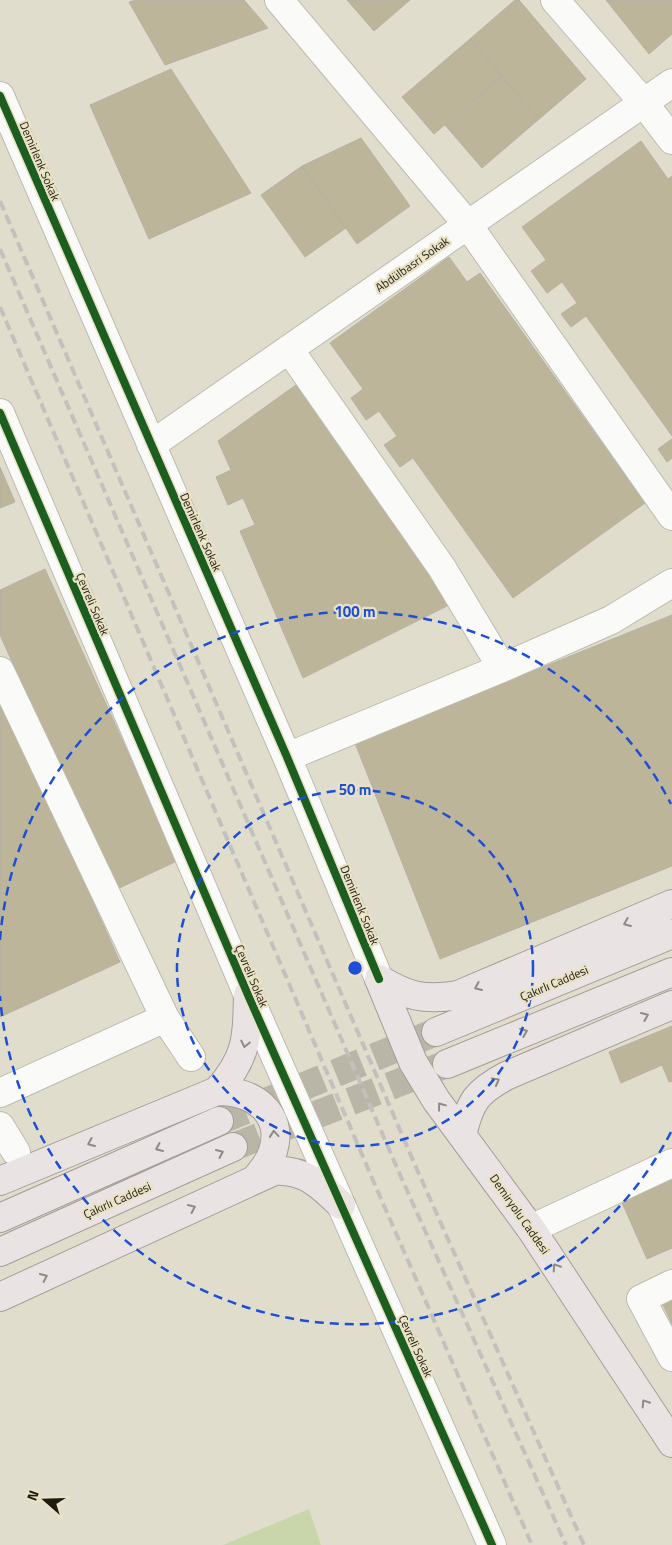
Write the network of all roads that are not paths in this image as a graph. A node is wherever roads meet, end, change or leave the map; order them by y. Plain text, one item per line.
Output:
1 (279, 0) edge
2 (554, 0) edge
3 (672, 83) edge
4 (0, 96) edge
5 (644, 103) junction
6 (672, 140) edge
7 (468, 225) junction
8 (290, 349) junction
9 (0, 413) edge
10 (151, 445) junction
11 (672, 516) edge
12 (672, 583) edge
13 (502, 668) junction
14 (0, 671) edge
15 (287, 757) junction
16 (672, 904) edge
17 (672, 934) edge
18 (672, 972) edge
19 (379, 979) junction
20 (248, 995) junction
21 (672, 1005) edge
22 (165, 1018) junction
23 (436, 1032) tunnel mouth
24 (191, 1057) dead end
25 (447, 1064) tunnel mouth
26 (217, 1091) junction
27 (0, 1093) edge
28 (219, 1121) tunnel mouth
29 (0, 1126) edge
30 (462, 1134) junction
31 (233, 1147) tunnel mouth
32 (16, 1152) dead end
33 (672, 1162) edge
34 (256, 1178) junction
35 (0, 1181) edge
36 (65, 1190) junction
37 (341, 1205) junction
38 (0, 1207) edge
39 (0, 1218) edge
40 (531, 1229) junction
41 (0, 1252) edge
42 (672, 1284) edge
43 (0, 1297) edge
44 (672, 1357) edge
45 (672, 1443) edge
46 (492, 1545) edge

1 - 7 street
2 - 5 street
3 - 5 street, Abdülbasri Sokak
4 - 10 street, Demirlenk Sokak
5 - 6 street
5 - 7 street, Abdülbasri Sokak
7 - 8 street, Abdülbasri Sokak
7 - 11 street
8 - 10 street, Abdülbasri Sokak
8 - 13 street
9 - 20 street, Çevreli Sokak
10 - 15 street, Demirlenk Sokak
12 - 13 street
13 - 15 street
14 - 22 street
15 - 19 street, Demirlenk Sokak
16 -> 19 main road
17 - 23 main road, Çakırlı Caddesi
25 -> 18 main road
30 -> 19 main road, Demiryolu Caddesi
20 -> 26 main road
20 - 37 street, Çevreli Sokak
30 -> 21 main road
22 - 24 street
22 - 27 street
34 -> 26 main road
26 -> 35 main road
28 -> 36 main road
29 - 32 street
30 - 40 main road, Demiryolu Caddesi
41 -> 31 main road, Çakırlı Caddesi
33 - 40 street
34 - 37 main road
43 -> 34 main road
36 - 38 main road
36 - 39 main road
37 - 46 street, Çevreli Sokak
45 -> 40 main road, Demiryolu Caddesi
42 - 44 street

